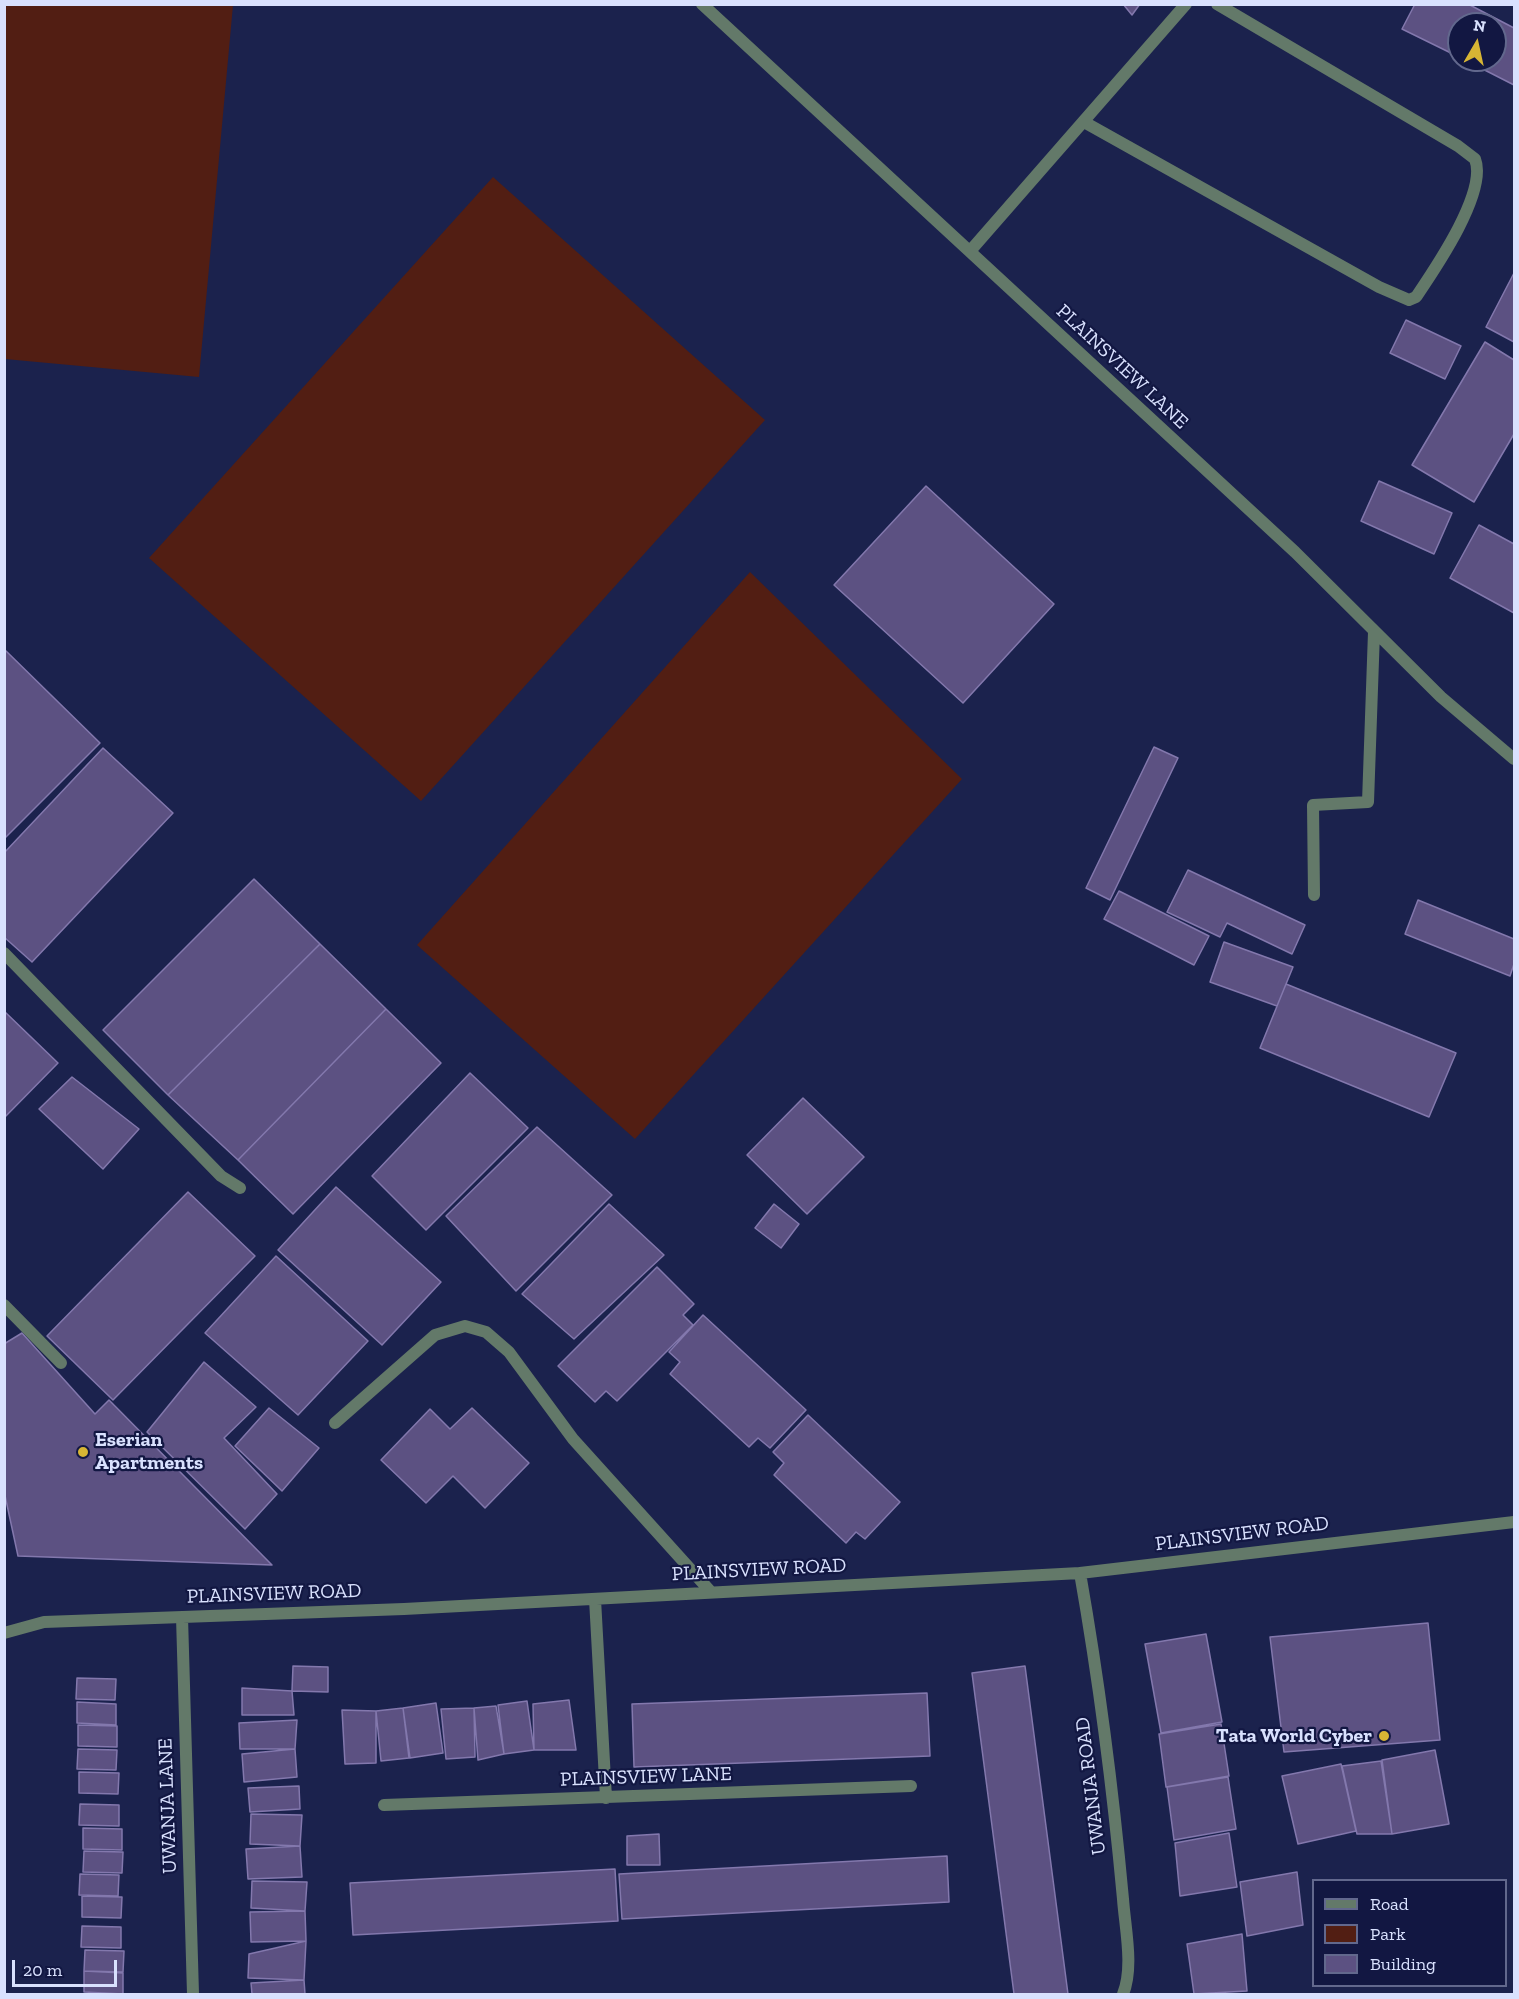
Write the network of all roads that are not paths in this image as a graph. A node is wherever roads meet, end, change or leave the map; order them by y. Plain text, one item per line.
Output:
1 (702, 4) edge
2 (1186, 4) edge
3 (1217, 4) edge
4 (1084, 122) junction
5 (971, 250) junction
6 (1374, 632) junction
7 (1515, 759) edge
8 (1314, 895) dead end
9 (4, 953) edge
10 (240, 1188) dead end
11 (4, 1305) edge
12 (61, 1363) dead end
13 (335, 1423) dead end
14 (1515, 1522) edge
15 (1080, 1573) junction
16 (711, 1592) junction
17 (595, 1599) junction
18 (182, 1617) junction
19 (4, 1633) edge
20 (911, 1786) dead end
21 (606, 1798) junction
22 (384, 1804) dead end
23 (193, 1995) edge
24 (1123, 1995) edge

1 - 5 street, PLAINSVIEW LANE
2 - 4 street
3 - 4 street
4 - 5 street
5 - 6 street, PLAINSVIEW LANE
6 - 7 street, PLAINSVIEW LANE
6 - 8 street
9 - 10 street
11 - 12 street
13 - 16 street
14 - 15 street, PLAINSVIEW ROAD
15 - 16 street, PLAINSVIEW ROAD
15 - 24 street, UWANJA ROAD
16 - 17 street, PLAINSVIEW ROAD
17 - 18 street, PLAINSVIEW ROAD
17 - 21 street
18 - 19 street, PLAINSVIEW ROAD
18 - 23 street, UWANJA LANE
20 - 21 street, PLAINSVIEW LANE
21 - 22 street, PLAINSVIEW LANE

